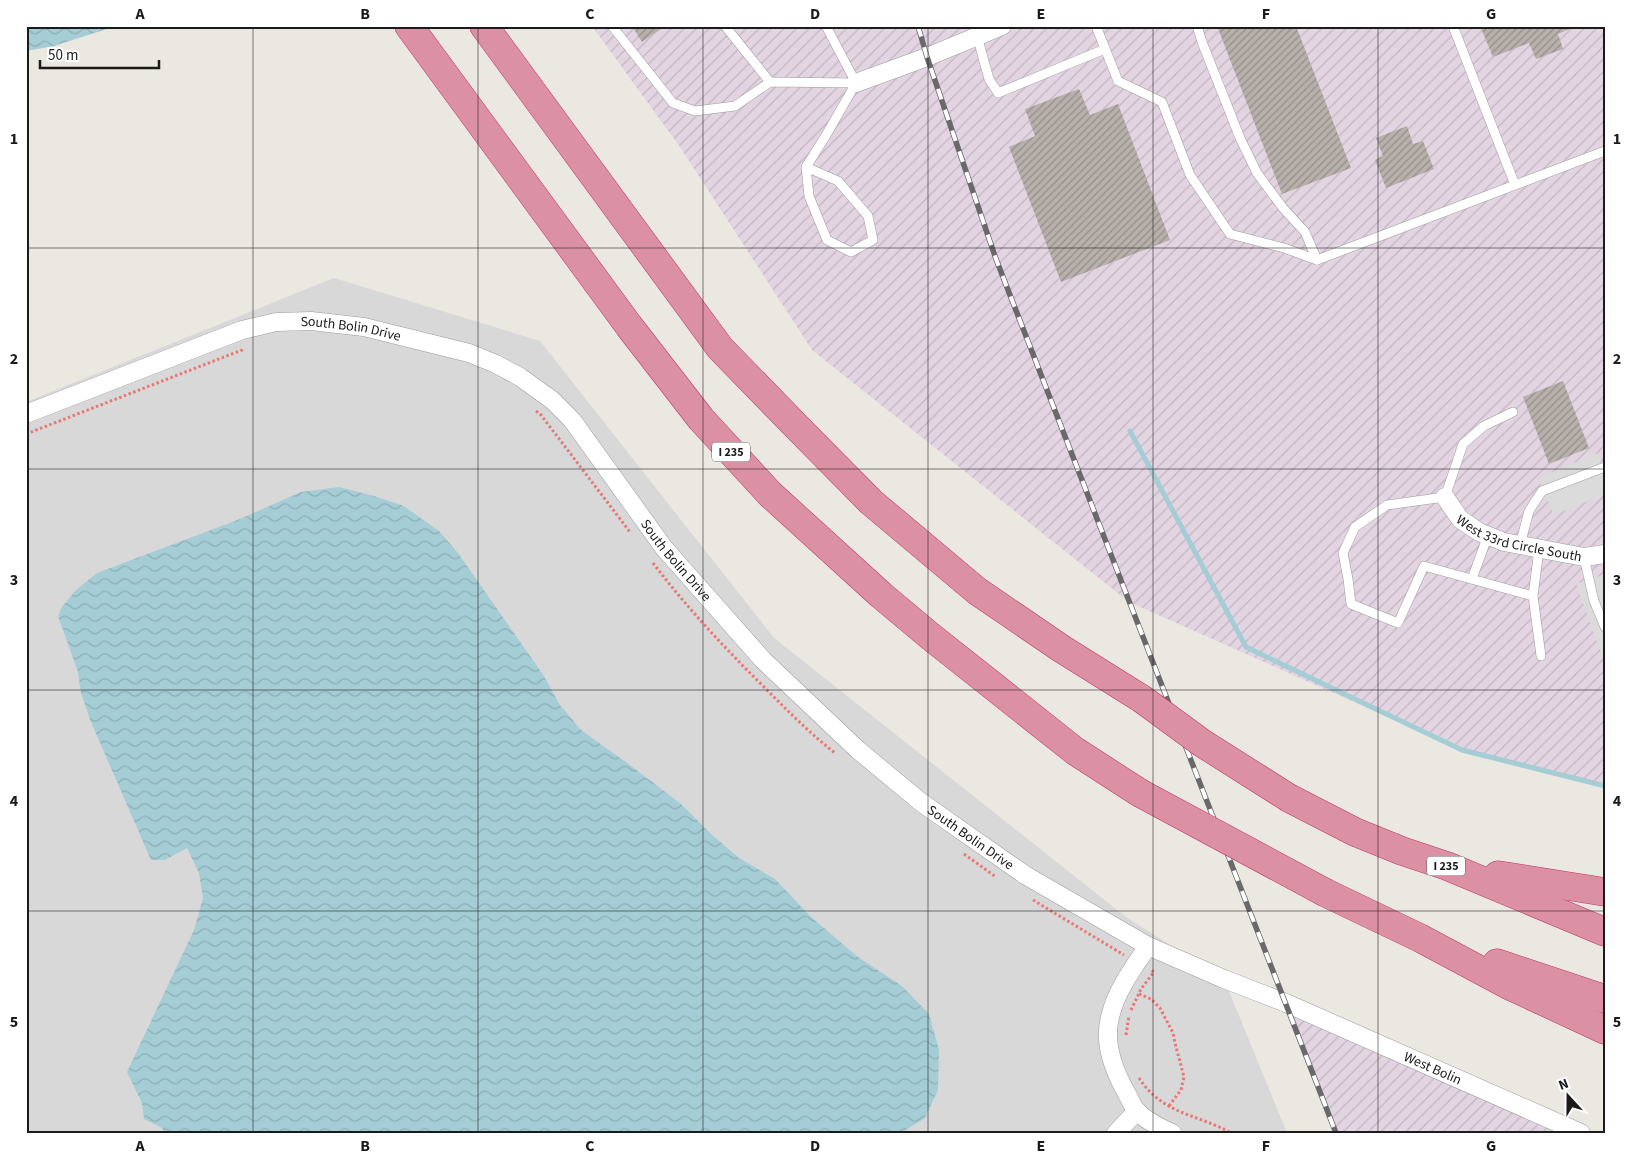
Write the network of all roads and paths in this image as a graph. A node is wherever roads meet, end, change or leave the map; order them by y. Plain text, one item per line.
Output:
1 (409, 26) edge
2 (484, 26) edge
3 (612, 26) edge
4 (725, 26) edge
5 (826, 26) edge
6 (1002, 26) edge
7 (1096, 26) edge
8 (1197, 26) edge
9 (1453, 26) edge
10 (977, 36) junction
11 (1105, 48) junction
12 (770, 82) junction
13 (856, 83) junction
14 (1605, 151) edge
15 (806, 167) junction
16 (1515, 185) junction
17 (1317, 260) junction
18 (247, 344) dead end
19 (535, 410) dead end
20 (1514, 412) dead end
21 (26, 414) edge
22 (26, 434) edge
23 (1605, 467) edge
24 (1445, 498) junction
25 (1488, 535) junction
26 (634, 537) dead end
27 (1520, 545) junction
28 (1540, 549) junction
29 (1605, 554) edge
30 (1584, 557) junction
31 (650, 558) dead end
32 (1472, 579) junction
33 (1534, 596) junction
34 (1605, 627) edge
35 (1541, 656) dead end
36 (838, 755) dead end
37 (963, 854) dead end
38 (1447, 866) junction
39 (1001, 880) dead end
40 (1605, 892) edge
41 (1032, 900) dead end
42 (1605, 932) edge
43 (1420, 938) junction
44 (1148, 946) junction
45 (1137, 962) junction
46 (1139, 994) junction
47 (1605, 998) edge
48 (1286, 1002) joint
49 (1605, 1030) edge
50 (1127, 1043) dead end
51 (1137, 1076) dead end
52 (1169, 1106) junction
53 (1137, 1111) junction
54 (1116, 1133) edge
55 (1172, 1133) edge
56 (1231, 1133) edge
57 (1580, 1133) edge

1 - 43 highway, I 235, bridge
2 - 38 highway, I 235, bridge
3 - 12 lane
4 - 12 lane
5 - 13 lane
6 - 10 street
7 - 11 lane
8 - 17 lane
9 - 16 lane
10 - 11 lane
10 - 13 street
11 - 17 lane
12 - 13 lane
13 - 15 lane
14 - 16 lane
15 - 15 lane
16 - 17 lane
18 - 22 path
19 - 26 path
20 - 24 lane
21 - 44 street, South Bolin Drive
23 - 27 lane
24 - 25 street, West 33rd Circle South
24 - 32 lane
25 - 27 street, West 33rd Circle South
25 - 32 lane
27 - 28 street, West 33rd Circle South
28 - 30 street, West 33rd Circle South
28 - 33 lane
29 - 30 street, West 33rd Circle South
30 - 34 lane
31 - 36 path
32 - 33 lane
33 - 35 lane
37 - 39 path
38 - 40 highway
38 - 42 highway, I 235
41 - 45 path
43 - 47 highway, I 235
43 - 49 highway
44 - 45 street
44 - 48 street, South Bolin Drive
45 - 46 path
45 - 53 street
46 - 50 path
46 - 52 path
48 - 57 street, West Bolin
51 - 52 path
52 - 56 path
53 - 54 street
53 - 55 street

